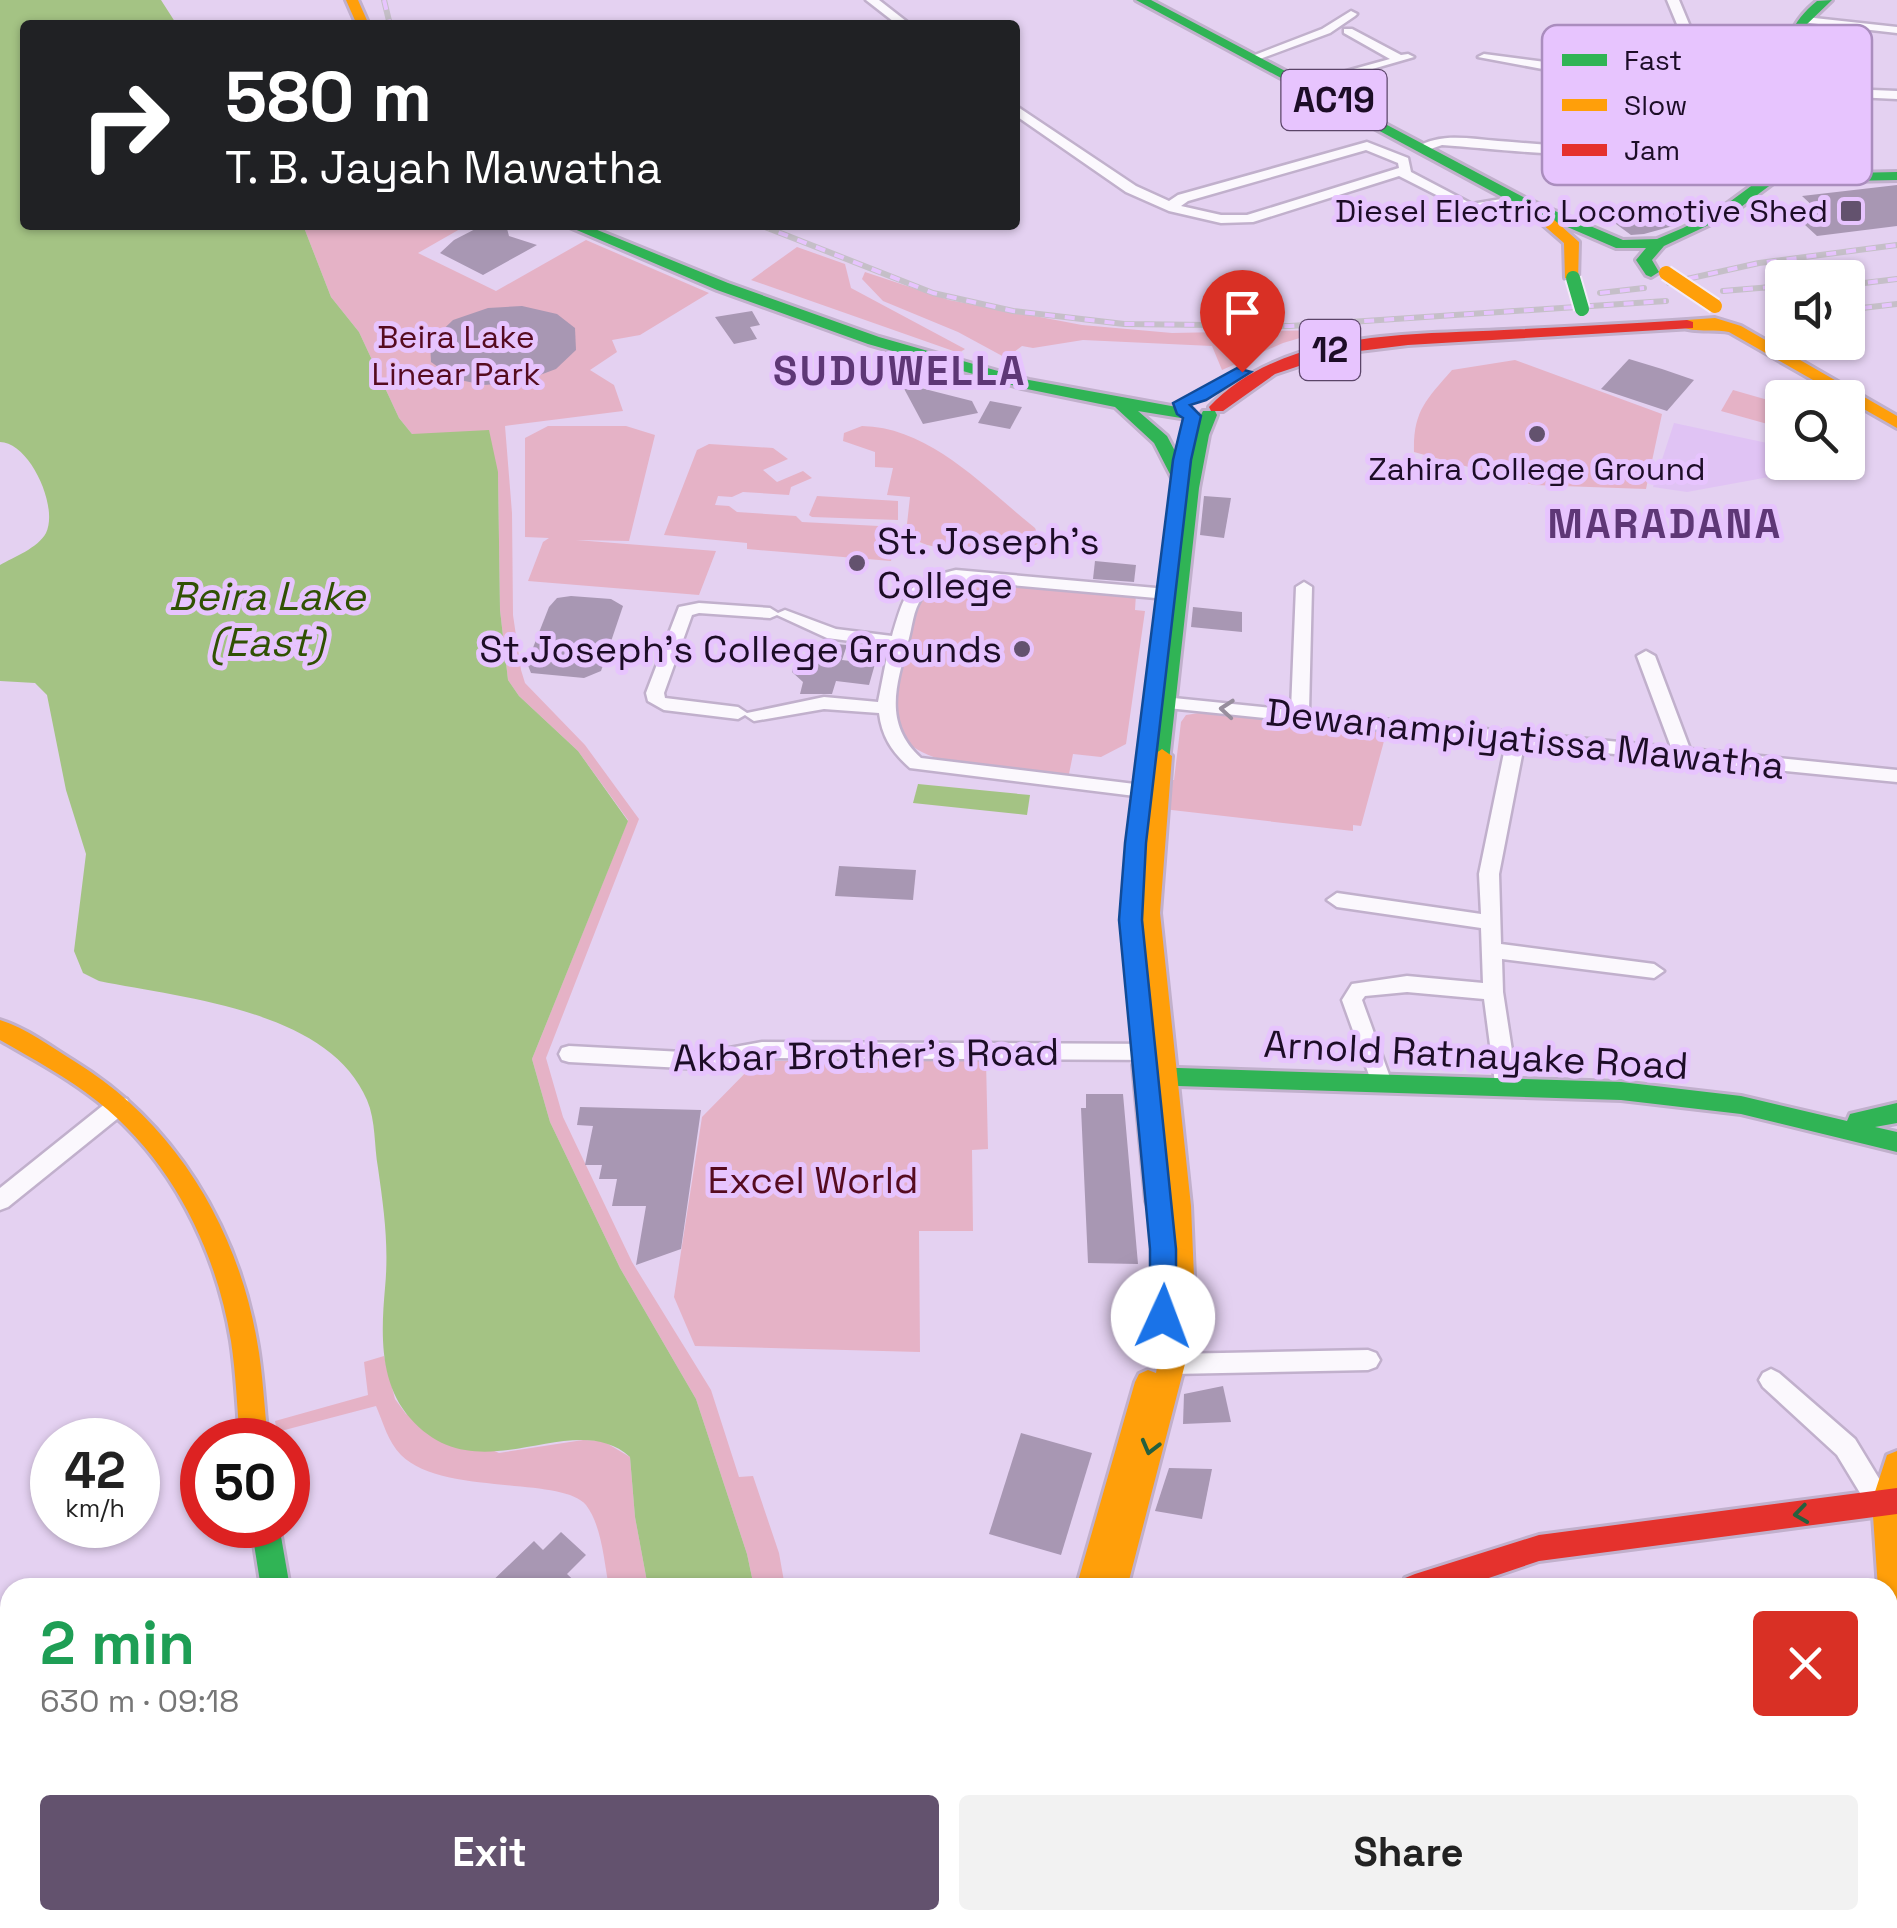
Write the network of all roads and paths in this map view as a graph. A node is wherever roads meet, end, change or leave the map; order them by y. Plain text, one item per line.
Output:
1 (872, 0) edge
2 (1142, 0) edge
3 (1673, 0) edge
4 (1826, 0) edge
5 (1351, 14) dead end
6 (898, 20) edge
7 (1805, 20) junction
8 (1684, 25) edge
9 (1801, 25) edge
10 (1851, 25) edge
11 (1872, 27) edge
12 (1348, 30) dead end
13 (1897, 30) edge
14 (1253, 58) junction
15 (1484, 58) dead end
16 (1542, 66) edge
17 (1308, 86) junction
18 (1872, 94) edge
19 (1897, 95) edge
20 (1020, 111) edge
21 (1542, 146) edge
22 (1422, 148) junction
23 (1872, 172) edge
24 (1897, 173) edge
25 (1407, 174) junction
26 (1771, 185) edge
27 (1780, 185) edge
28 (1521, 202) junction
29 (1166, 206) junction
30 (585, 230) edge
31 (607, 230) edge
32 (1659, 244) junction
33 (1659, 272) junction
34 (729, 285) junction
35 (1582, 310) junction
36 (1697, 311) junction
37 (1362, 339) junction
38 (891, 342) junction
39 (1116, 402) junction
40 (1199, 408) junction
41 (1897, 410) edge
42 (1897, 424) edge
43 (1180, 478) junction
44 (1304, 586) dead end
45 (1166, 594) junction
46 (900, 642) junction
47 (1646, 656) dead end
48 (1160, 702) junction
49 (885, 708) junction
50 (1300, 716) junction
51 (1516, 738) junction
52 (1683, 754) junction
53 (1897, 776) edge
54 (1142, 790) junction
55 (1337, 900) dead end
56 (1489, 922) junction
57 (1490, 950) junction
58 (1654, 971) dead end
59 (1493, 992) junction
60 (0, 1029) edge
61 (1153, 1052) junction
62 (568, 1054) dead end
63 (1156, 1076) junction
64 (1381, 1082) junction
65 (1506, 1082) junction
66 (119, 1105) junction
67 (1897, 1112) edge
68 (1857, 1126) junction
69 (1897, 1129) edge
70 (1897, 1142) edge
71 (1897, 1153) edge
72 (0, 1201) edge
73 (1368, 1360) dead end
74 (1172, 1364) junction
75 (1771, 1380) dead end
76 (252, 1418) edge
77 (1897, 1464) edge
78 (1888, 1502) edge
79 (269, 1548) edge
80 (274, 1578) edge
81 (1093, 1578) edge
82 (1115, 1578) edge
83 (1446, 1578) edge
84 (1893, 1578) edge

1 - 6 street
2 - 14 main road, AC19
3 - 8 street
4 - 7 main road
5 - 14 street
7 - 9 main road
7 - 10 street
11 - 13 street
12 - 17 street
14 - 17 main road, AC19
15 - 16 street
17 - 22 main road, AC19
18 - 19 street
20 - 29 street
21 - 22 street
22 - 28 main road, AC19
23 - 24 main road
25 - 28 street
25 - 29 street
25 - 29 street
26 - 32 main road
27 - 33 main road
28 - 32 main road
28 - 35 main road, bridge
30 - 34 main road
31 - 34 main road
32 - 33 main road
33 - 36 main road, bridge
34 - 38 main road
35 - 36 main road
35 - 37 main road
36 - 37 main road, 12
36 - 41 main road
36 - 42 main road
37 - 40 main road
38 - 39 main road
38 - 40 main road
39 - 40 main road
39 - 43 main road
40 - 43 main road
40 - 48 main road
43 - 45 main road
44 - 50 street
45 - 46 street
45 - 48 main road
46 - 49 street
46 - 49 street
47 - 52 street
50 -> 48 street, Dewanampiyatissa Mawatha
48 - 54 main road
48 - 61 main road
49 - 54 street
50 - 51 street, Dewanampiyatissa Mawatha
51 - 52 street, Dewanampiyatissa Mawatha
51 - 56 street
52 - 53 street, Dewanampiyatissa Mawatha
54 - 61 main road
55 - 56 street
56 - 57 street
57 - 58 street
57 - 59 street
59 - 64 street
59 - 65 street
60 - 66 main road
61 - 62 street, Akbar Brother's Road
61 - 63 main road
63 - 64 main road, Arnold Ratnayake Road
63 - 74 main road
63 - 81 main road
64 - 65 main road, Arnold Ratnayake Road
65 - 68 main road, Arnold Ratnayake Road
66 - 72 street
66 - 76 main road
67 - 68 main road
68 - 69 main road, Arnold Ratnayake Road
68 - 70 main road, Arnold Ratnayake Road
68 - 71 main road
73 - 74 street
74 -> 82 main road
75 - 78 street
77 - 78 main road
78 -> 83 main road
78 - 84 main road
79 - 80 main road

